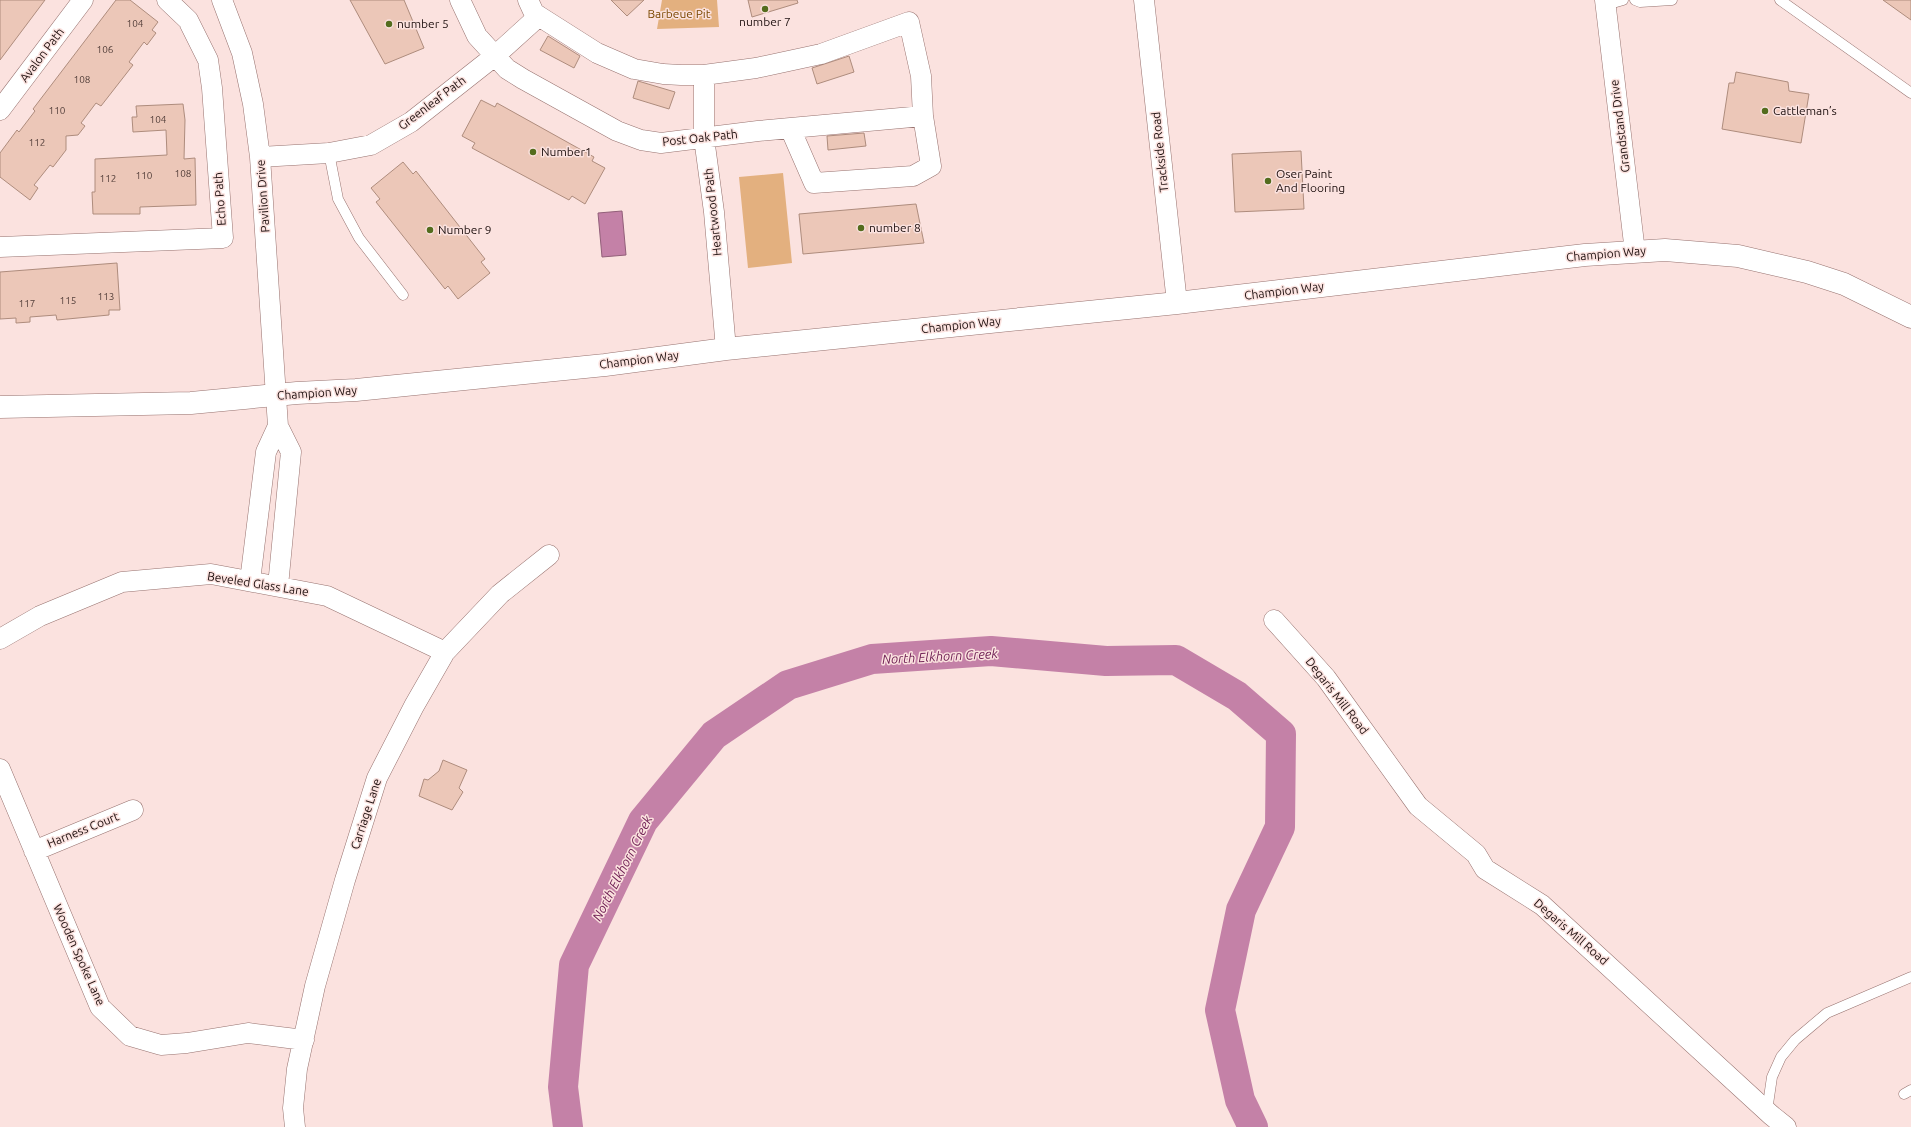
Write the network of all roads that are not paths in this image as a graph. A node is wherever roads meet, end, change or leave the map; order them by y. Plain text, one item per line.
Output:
1 (83, 0) edge
2 (167, 0) edge
3 (222, 0) edge
4 (460, 0) edge
5 (528, 0) edge
6 (1144, 0) edge
7 (1635, 0) edge
8 (1672, 0) edge
9 (1780, 0) edge
10 (1611, 2) edge
11 (539, 16) junction
12 (496, 55) junction
13 (704, 75) junction
14 (1911, 93) edge
15 (0, 110) edge
16 (923, 116) junction
17 (790, 128) junction
18 (704, 138) junction
19 (329, 153) junction
20 (260, 157) junction
21 (0, 247) edge
22 (1635, 252) junction
23 (403, 295) dead end
24 (1177, 303) junction
25 (1911, 317) edge
26 (726, 349) junction
27 (277, 396) junction
28 (0, 407) edge
29 (278, 426) junction
30 (549, 555) dead end
31 (250, 581) junction
32 (278, 586) junction
33 (1274, 620) dead end
34 (0, 639) edge
35 (445, 652) junction
36 (0, 769) edge
37 (133, 810) dead end
38 (34, 850) junction
39 (1911, 977) edge
40 (304, 1040) junction
41 (1767, 1111) junction
42 (295, 1127) edge
43 (1786, 1127) edge

1 - 15 street, Avalon Path
2 - 21 street, Echo Path
3 - 20 street, Pavilion Drive
4 - 12 street, Post Oak Path
5 - 11 street
6 - 24 street, Trackside Road
7 - 8 lane
9 - 14 lane
10 - 22 street, Grandstand Drive
11 - 12 street, Greenleaf Path
11 - 13 street
12 - 18 street, Post Oak Path
12 - 19 street, Greenleaf Path
13 - 16 street
13 - 18 street, Heartwood Path
16 - 17 street, Post Oak Path
16 - 17 street
17 - 18 street, Post Oak Path
18 - 26 street, Heartwood Path
19 - 20 street, Greenleaf Path
19 - 23 lane
20 - 27 street, Pavilion Drive
22 - 24 main road, Champion Way
22 - 25 main road, Champion Way
24 - 26 main road, Champion Way
26 - 27 main road, Champion Way
27 - 28 main road, Champion Way
27 - 29 street, Pavilion Drive
29 - 31 street
29 - 32 street
30 - 35 street, Carriage Lane
31 - 32 street, Beveled Glass Lane
31 - 34 street, Beveled Glass Lane
32 - 35 street, Beveled Glass Lane
33 - 41 street, Degaris Mill Road
35 - 40 street, Carriage Lane
36 - 38 street, Wooden Spoke Lane
37 - 38 street, Harness Court
38 - 40 street, Wooden Spoke Lane
39 - 41 lane
40 - 42 street, Carriage Lane
41 - 43 street, Degaris Mill Road

